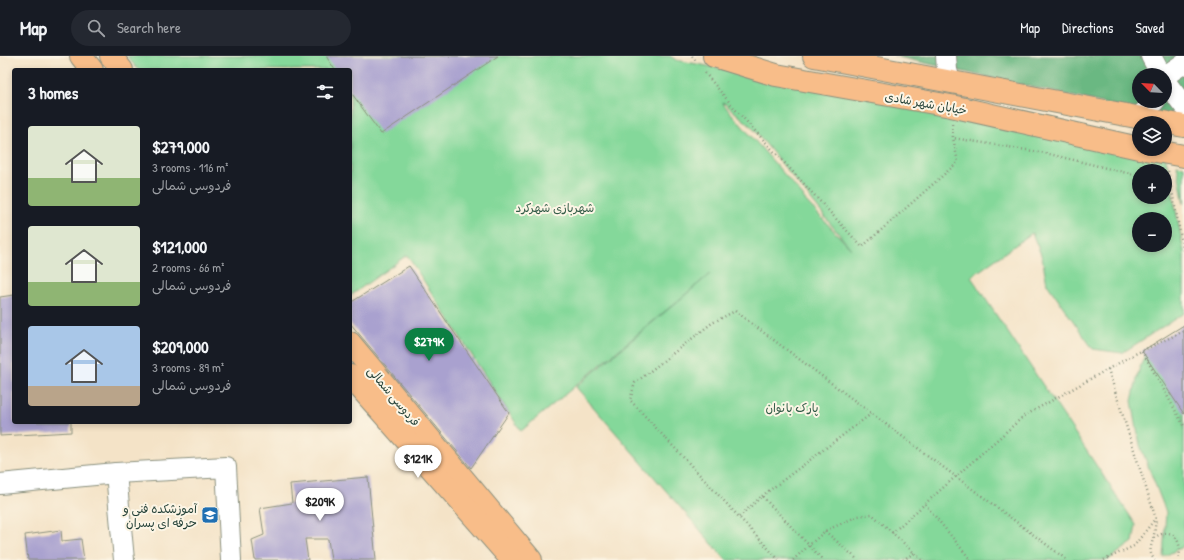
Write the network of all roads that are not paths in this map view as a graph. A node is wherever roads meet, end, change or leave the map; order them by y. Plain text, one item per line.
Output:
1 (81, 56) edge
2 (111, 56) edge
3 (814, 56) edge
4 (946, 56) edge
5 (1151, 56) edge
6 (704, 62) edge
7 (1184, 64) edge
8 (90, 68) edge
9 (120, 68) edge
10 (1157, 68) edge
11 (1172, 72) edge
12 (950, 81) junction
13 (1172, 90) edge
14 (1184, 106) edge
15 (1148, 108) edge
16 (1140, 116) edge
17 (1132, 117) edge
18 (1172, 124) edge
19 (1184, 126) edge
20 (1132, 146) edge
21 (352, 345) edge
22 (352, 378) edge
23 (116, 473) junction
24 (0, 484) edge
25 (124, 560) edge
26 (231, 560) edge
27 (512, 560) edge
28 (531, 560) edge

1 - 8 main road
2 - 9 main road
3 - 12 main road, خیابان شهر شادی
4 - 12 lane
5 - 10 lane
6 - 20 main road, خیابان شهر شادی
7 - 11 lane
12 - 17 main road, خیابان شهر شادی
13 - 14 lane
15 - 16 lane
18 - 19 main road, خیابان شهر شادی
21 - 28 main road, فردوسی شمالی
22 - 27 main road, فردوسی شمالی
23 - 24 lane
23 - 25 lane
23 - 26 lane

